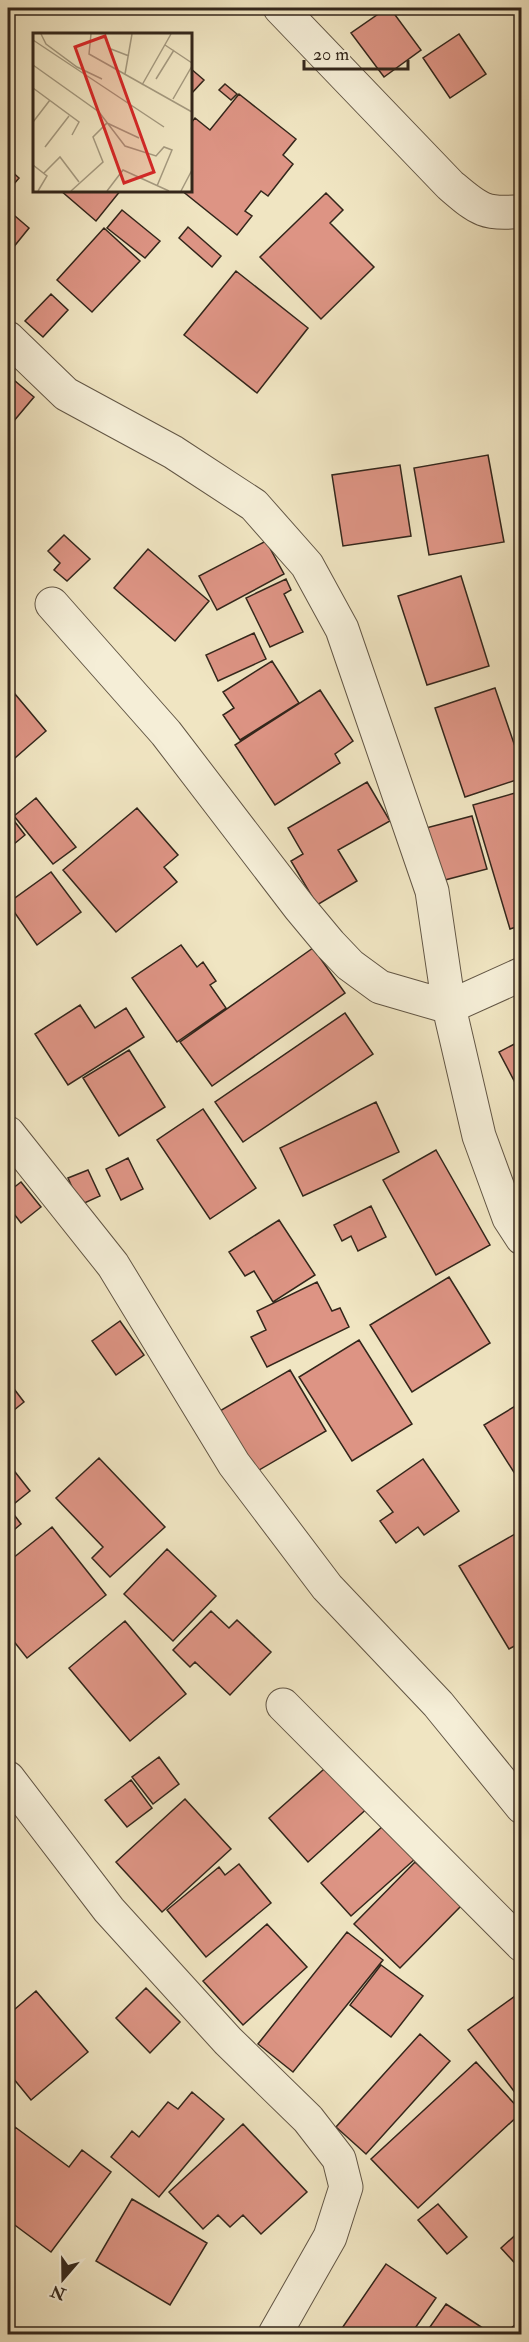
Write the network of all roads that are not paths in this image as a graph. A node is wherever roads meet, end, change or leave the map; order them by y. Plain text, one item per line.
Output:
1 (280, 8) edge
2 (522, 211) edge
3 (8, 338) edge
4 (52, 604) dead end
5 (522, 974) edge
6 (449, 1007) junction
7 (8, 1133) edge
8 (522, 1238) edge
9 (283, 1705) dead end
10 (8, 1778) edge
11 (522, 1807) edge
12 (522, 1945) edge
13 (275, 2334) edge

1 - 2 street
3 - 6 street
4 - 6 street
5 - 6 street
6 - 8 street
7 - 11 street
9 - 12 street
10 - 13 street

